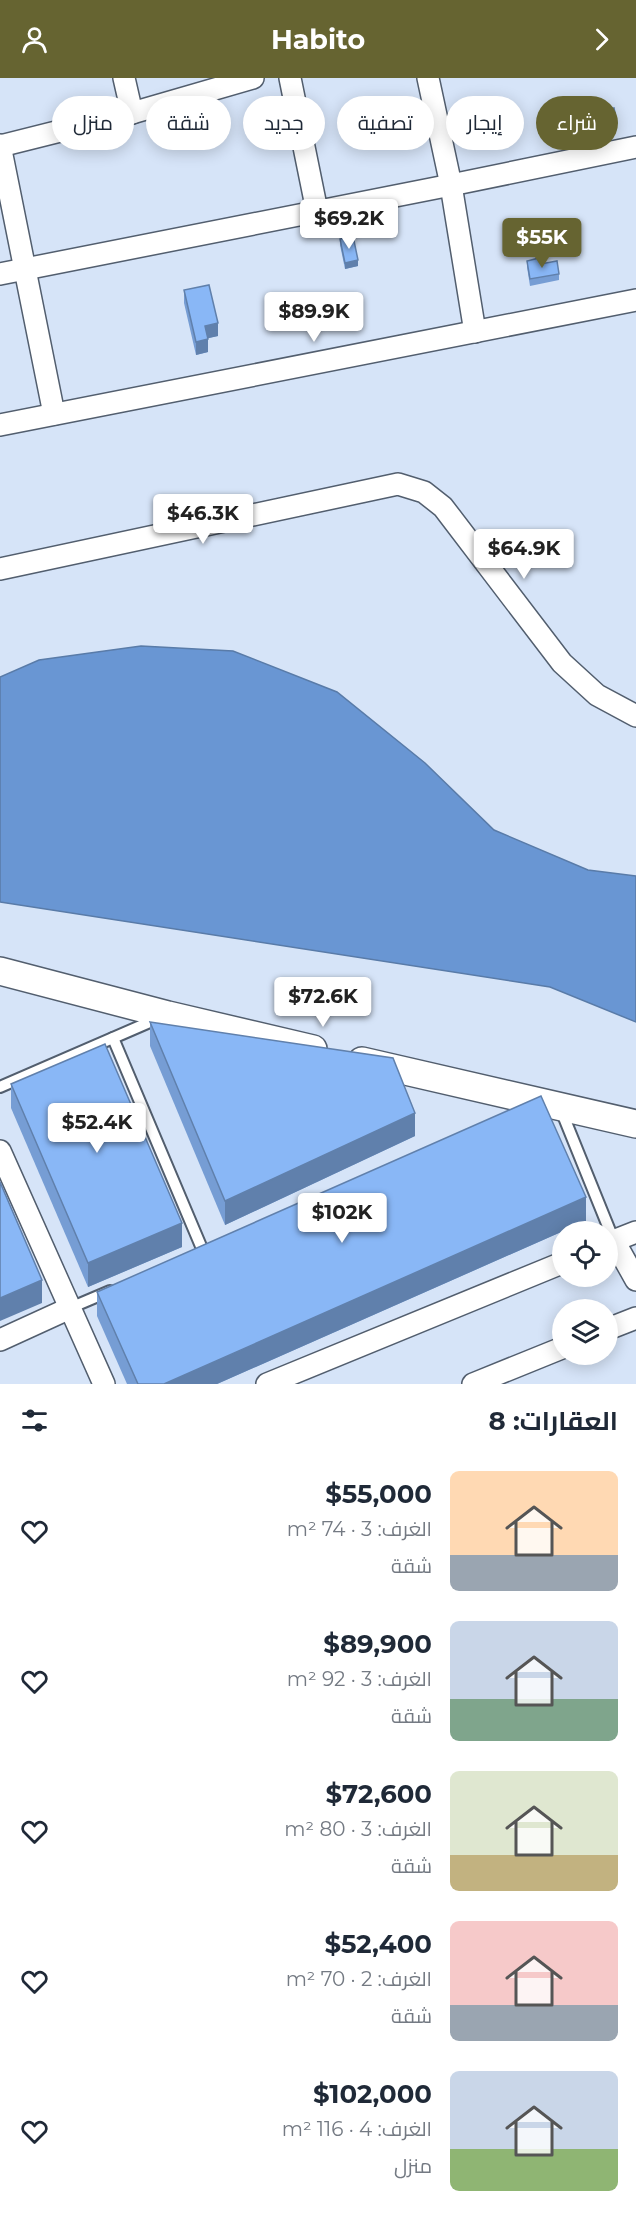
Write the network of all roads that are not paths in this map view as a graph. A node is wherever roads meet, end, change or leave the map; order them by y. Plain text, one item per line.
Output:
1 (124, 78) edge
2 (253, 78) edge
3 (290, 78) edge
4 (428, 78) edge
5 (128, 96) edge
6 (134, 112) edge
7 (52, 133) edge
8 (0, 146) edge
9 (636, 147) edge
10 (451, 185) junction
11 (317, 211) junction
12 (25, 269) junction
13 (0, 274) edge
14 (636, 300) edge
15 (475, 332) junction
16 (54, 414) junction
17 (0, 425) edge
18 (0, 569) edge
19 (636, 716) edge
20 (0, 971) edge
21 (168, 1015) junction
22 (113, 1038) junction
23 (0, 1087) edge
24 (538, 1106) junction
25 (636, 1124) edge
26 (0, 1150) edge
27 (600, 1221) edge
28 (636, 1232) edge
29 (618, 1239) edge
30 (203, 1251) edge
31 (618, 1253) edge
32 (552, 1267) edge
33 (636, 1280) edge
34 (121, 1286) edge
35 (70, 1308) junction
36 (636, 1318) edge
37 (618, 1325) edge
38 (0, 1340) edge
39 (552, 1352) edge
40 (104, 1384) edge
41 (267, 1384) edge
42 (473, 1384) edge

1 - 5 street
2 - 6 street
3 - 11 street
4 - 10 street
7 - 8 street
8 - 12 street
9 - 10 street
10 - 11 street
10 - 15 street
11 - 12 street
12 - 13 street
12 - 16 street
14 - 15 street
15 - 16 street
16 - 17 street
18 - 19 street
20 - 21 street
21 - 22 lane
21 - 24 street
22 - 23 lane
22 - 30 lane
24 - 25 street
24 - 27 lane
26 - 35 street
28 - 29 street
31 - 33 street
32 - 41 street
34 - 35 lane
35 - 38 street
35 - 40 street
36 - 37 street
39 - 42 street

